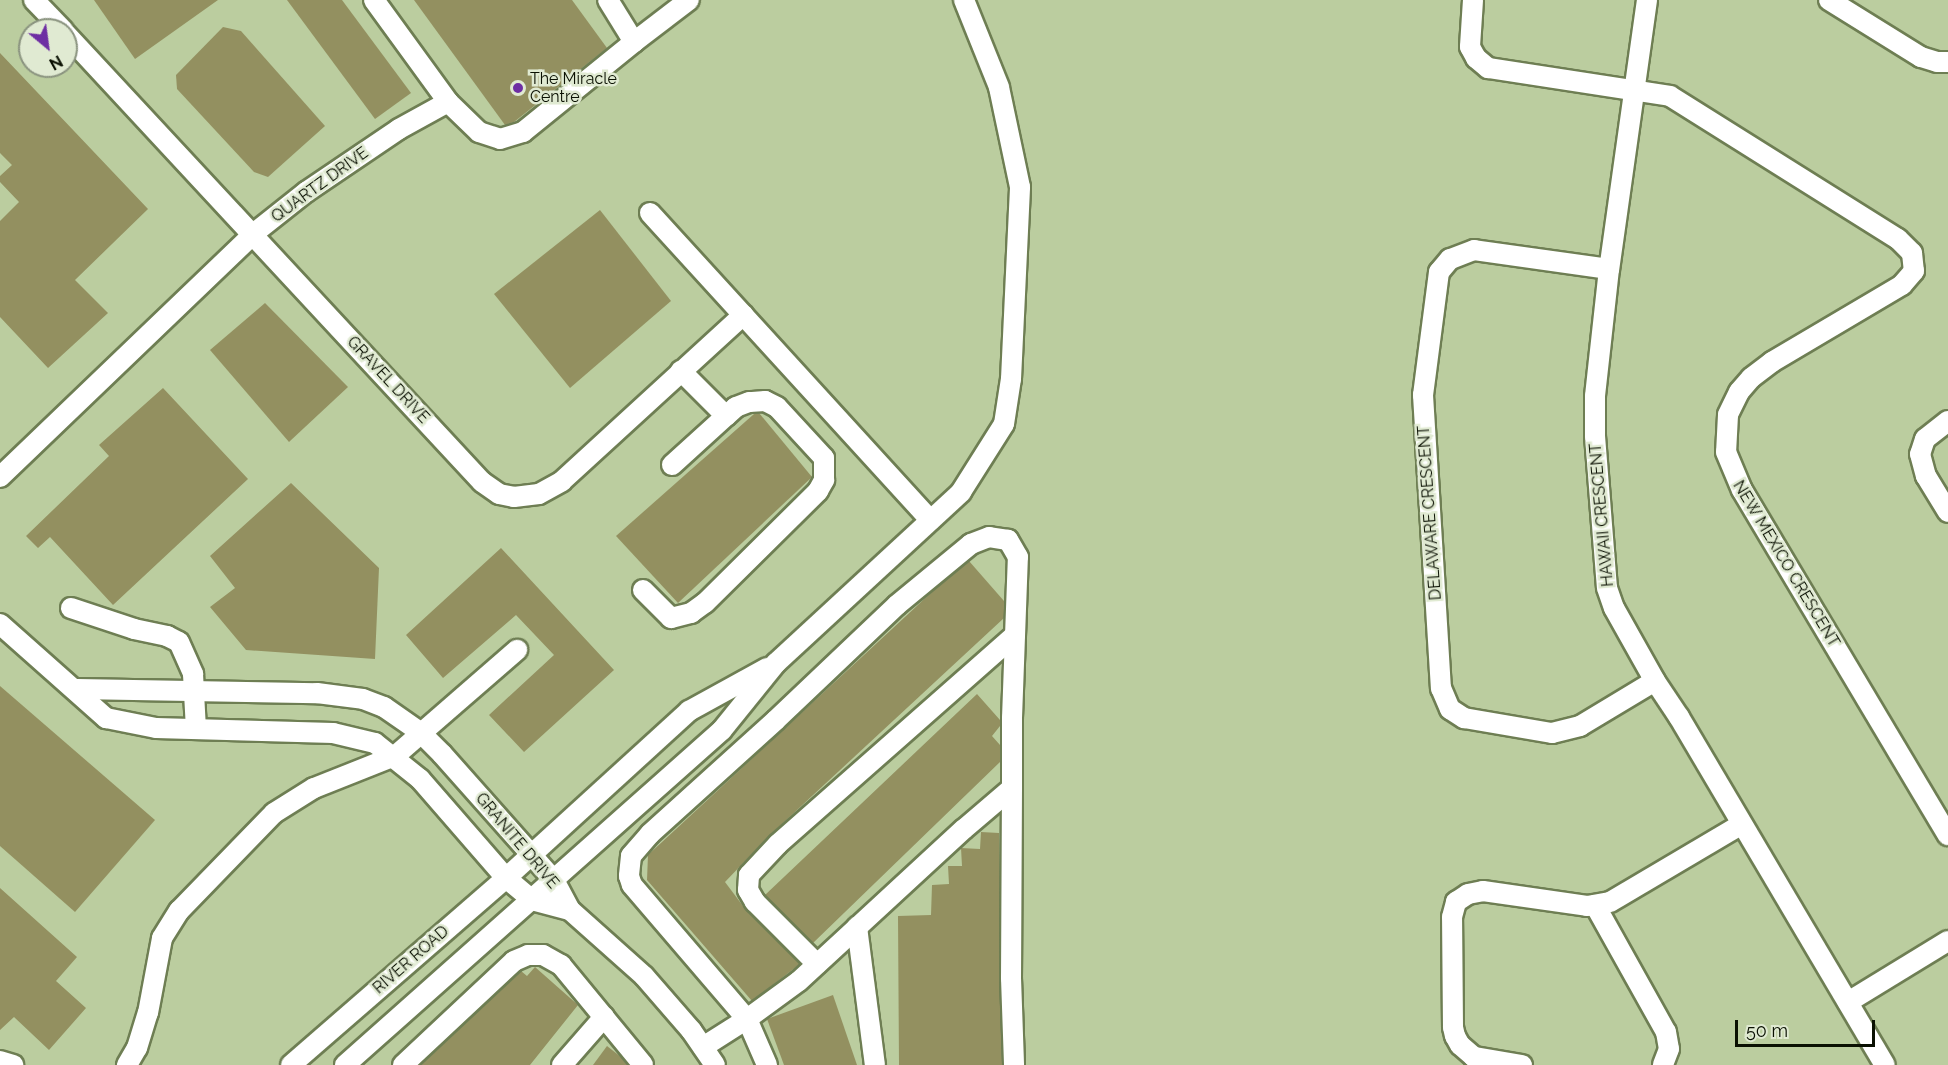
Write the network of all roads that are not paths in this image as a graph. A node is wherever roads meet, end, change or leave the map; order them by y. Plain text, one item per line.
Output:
1 (34, 0) edge
2 (374, 0) edge
3 (608, 0) edge
4 (689, 0) edge
5 (964, 0) edge
6 (1473, 0) edge
7 (1647, 0) edge
8 (1829, 0) edge
9 (51, 18) edge
10 (634, 42) junction
11 (78, 47) edge
12 (1948, 62) edge
13 (1636, 90) junction
14 (448, 102) junction
15 (650, 213) dead end
16 (254, 234) junction
17 (1609, 269) junction
18 (743, 315) junction
19 (681, 371) junction
20 (726, 416) junction
21 (1948, 421) edge
22 (672, 465) dead end
23 (0, 477) edge
24 (1948, 512) edge
25 (930, 520) junction
26 (643, 590) dead end
27 (71, 608) dead end
28 (0, 624) edge
29 (1015, 635) junction
30 (517, 650) dead end
31 (776, 663) junction
32 (1655, 681) junction
33 (77, 689) junction
34 (196, 691) junction
35 (196, 729) junction
36 (420, 732) junction
37 (394, 756) junction
38 (1012, 788) junction
39 (1742, 824) junction
40 (1948, 835) edge
41 (529, 854) junction
42 (506, 878) junction
43 (554, 880) junction
44 (532, 900) junction
45 (1595, 905) junction
46 (570, 910) junction
47 (857, 927) junction
48 (1948, 941) edge
49 (817, 964) junction
50 (1848, 1002) junction
51 (604, 1017) junction
52 (747, 1019) junction
53 (703, 1047) junction
54 (0, 1061) edge
55 (13, 1065) edge
56 (127, 1065) edge
57 (291, 1065) edge
58 (345, 1065) edge
59 (404, 1065) edge
60 (562, 1065) edge
61 (644, 1065) edge
62 (715, 1065) edge
63 (767, 1065) edge
64 (875, 1065) edge
65 (1014, 1065) edge
66 (1522, 1065) edge
67 (1664, 1065) edge
68 (1886, 1065) edge

1 - 9 street
2 - 14 street
3 - 10 street
4 - 10 street
5 - 25 street
6 - 13 street, NEW MEXICO CRESCENT
7 - 13 street, HAWAII CRESCENT
8 - 12 street
10 - 14 street
11 - 16 street, GRAVEL DRIVE
13 - 17 street, HAWAII CRESCENT
13 - 40 street, NEW MEXICO CRESCENT
14 - 16 street, QUARTZ DRIVE
15 - 18 street
16 - 19 street, GRAVEL DRIVE
16 - 23 street, QUARTZ DRIVE
17 - 32 street, HAWAII CRESCENT
17 - 32 street, DELAWARE CRESCENT
18 - 19 street, GRAVEL DRIVE
18 - 25 street
19 - 20 street
20 - 22 street
20 - 26 street
21 - 24 street
25 - 31 street
27 - 34 street
28 - 33 street, GRANITE DRIVE
29 - 38 street
29 - 49 street
29 - 52 street
30 - 36 street
31 - 41 street, RIVER ROAD
31 - 43 street
32 - 39 street, HAWAII CRESCENT
33 - 34 street, GRANITE DRIVE
33 - 35 street, GRANITE DRIVE
34 - 35 street
34 - 36 street, GRANITE DRIVE
35 - 37 street, GRANITE DRIVE
36 - 37 street
36 - 41 street, GRANITE DRIVE
37 - 42 street, GRANITE DRIVE
37 - 56 street
38 - 47 street
38 - 65 street
39 - 45 street
39 - 50 street, HAWAII CRESCENT
41 - 42 street, RIVER ROAD
41 - 43 street, GRANITE DRIVE
42 - 44 street, GRANITE DRIVE
42 - 57 street, RIVER ROAD
43 - 44 street
43 - 46 street, GRANITE DRIVE
44 - 46 street, GRANITE DRIVE
44 - 58 street
45 - 66 street
45 - 67 street
46 - 53 street
47 - 49 street
47 - 64 street
48 - 50 street
49 - 52 street
50 - 68 street, HAWAII CRESCENT
51 - 59 street
51 - 60 street
51 - 61 street
52 - 53 street
52 - 63 street
53 - 62 street
54 - 55 street

